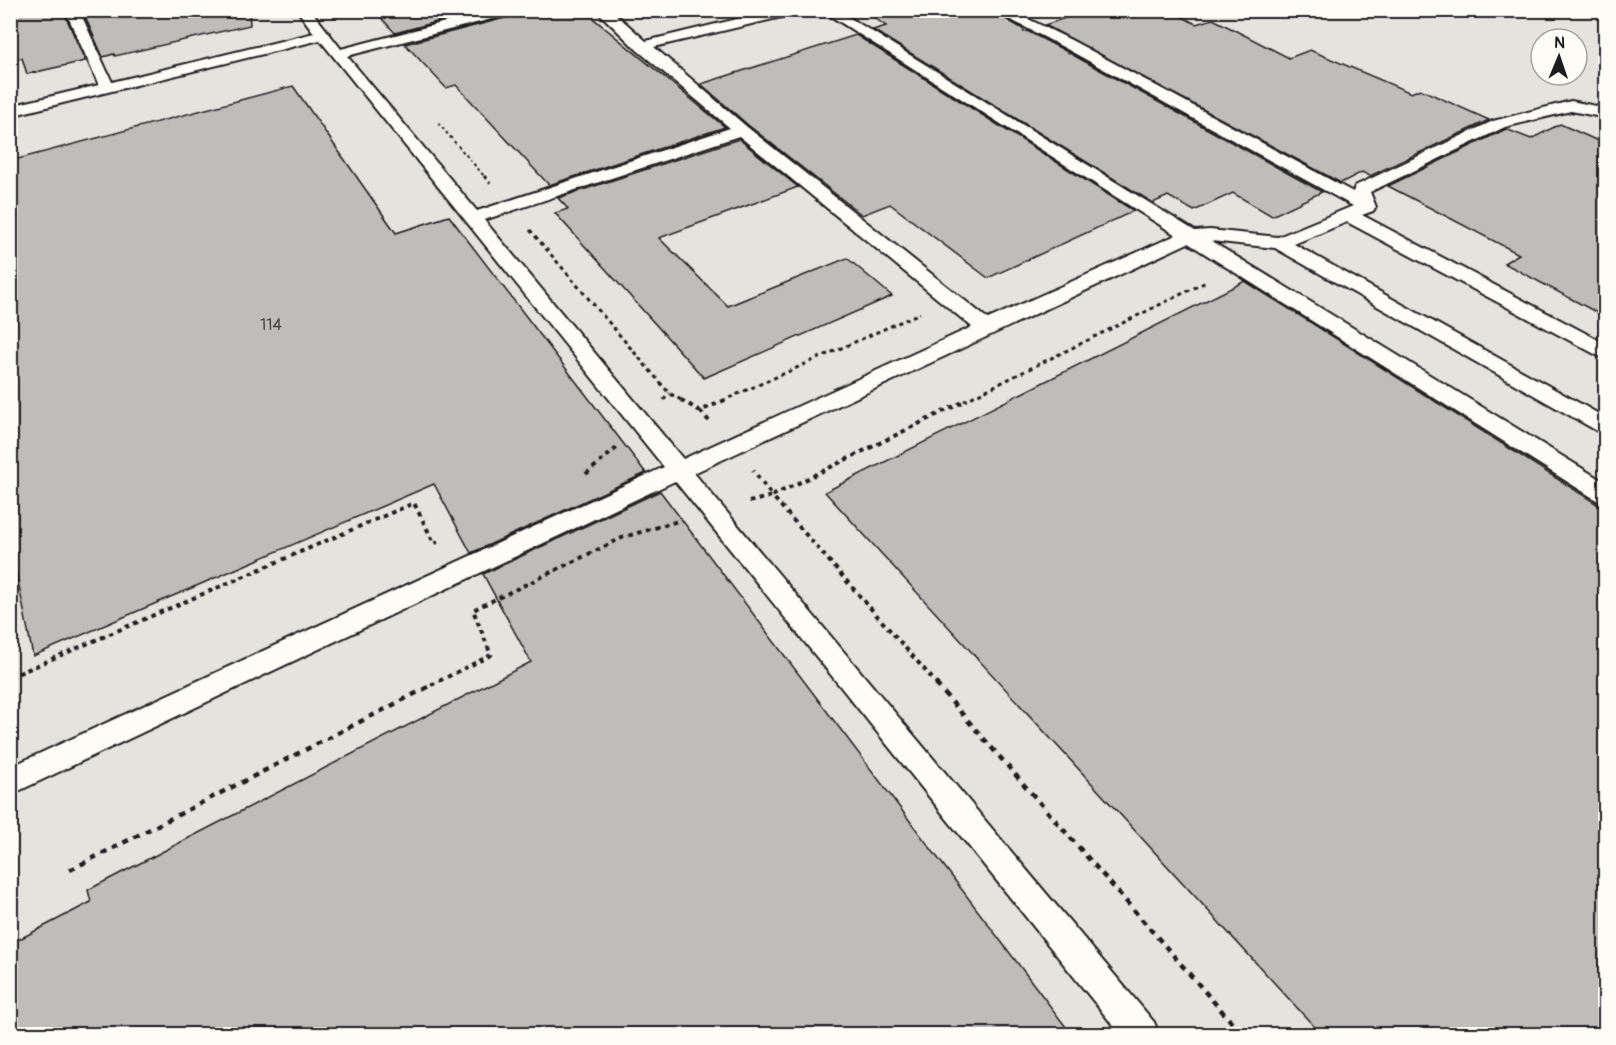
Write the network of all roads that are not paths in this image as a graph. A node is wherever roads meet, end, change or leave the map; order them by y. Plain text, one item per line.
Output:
1 (72, 10) edge
2 (303, 10) edge
3 (510, 10) edge
4 (602, 10) edge
5 (794, 10) edge
6 (827, 10) edge
7 (998, 10) edge
8 (324, 35) junction
9 (641, 46) junction
10 (338, 54) junction
11 (107, 86) junction
12 (10, 111) edge
13 (1605, 113) edge
14 (741, 130) junction
15 (1367, 207) junction
16 (1348, 215) junction
17 (473, 218) junction
18 (1187, 237) junction
19 (1280, 243) junction
20 (986, 328) junction
21 (1605, 353) edge
22 (1605, 428) edge
23 (679, 470) junction
24 (1605, 495) edge
25 (10, 782) edge
26 (1142, 1035) edge

1 - 11 lane
2 - 8 lane
3 - 10 lane
4 - 9 lane
5 - 9 lane
6 - 18 lane
7 - 15 lane
8 - 10 lane
8 - 11 lane
9 - 14 lane
10 - 17 lane
11 - 12 lane
13 - 15 lane
14 - 17 lane
14 - 20 lane
15 - 16 lane
16 - 19 lane
16 - 21 lane
17 - 23 lane
18 - 19 lane
18 - 20 lane
18 - 24 lane
19 - 22 lane
20 - 23 lane
23 - 25 lane
23 - 26 lane

